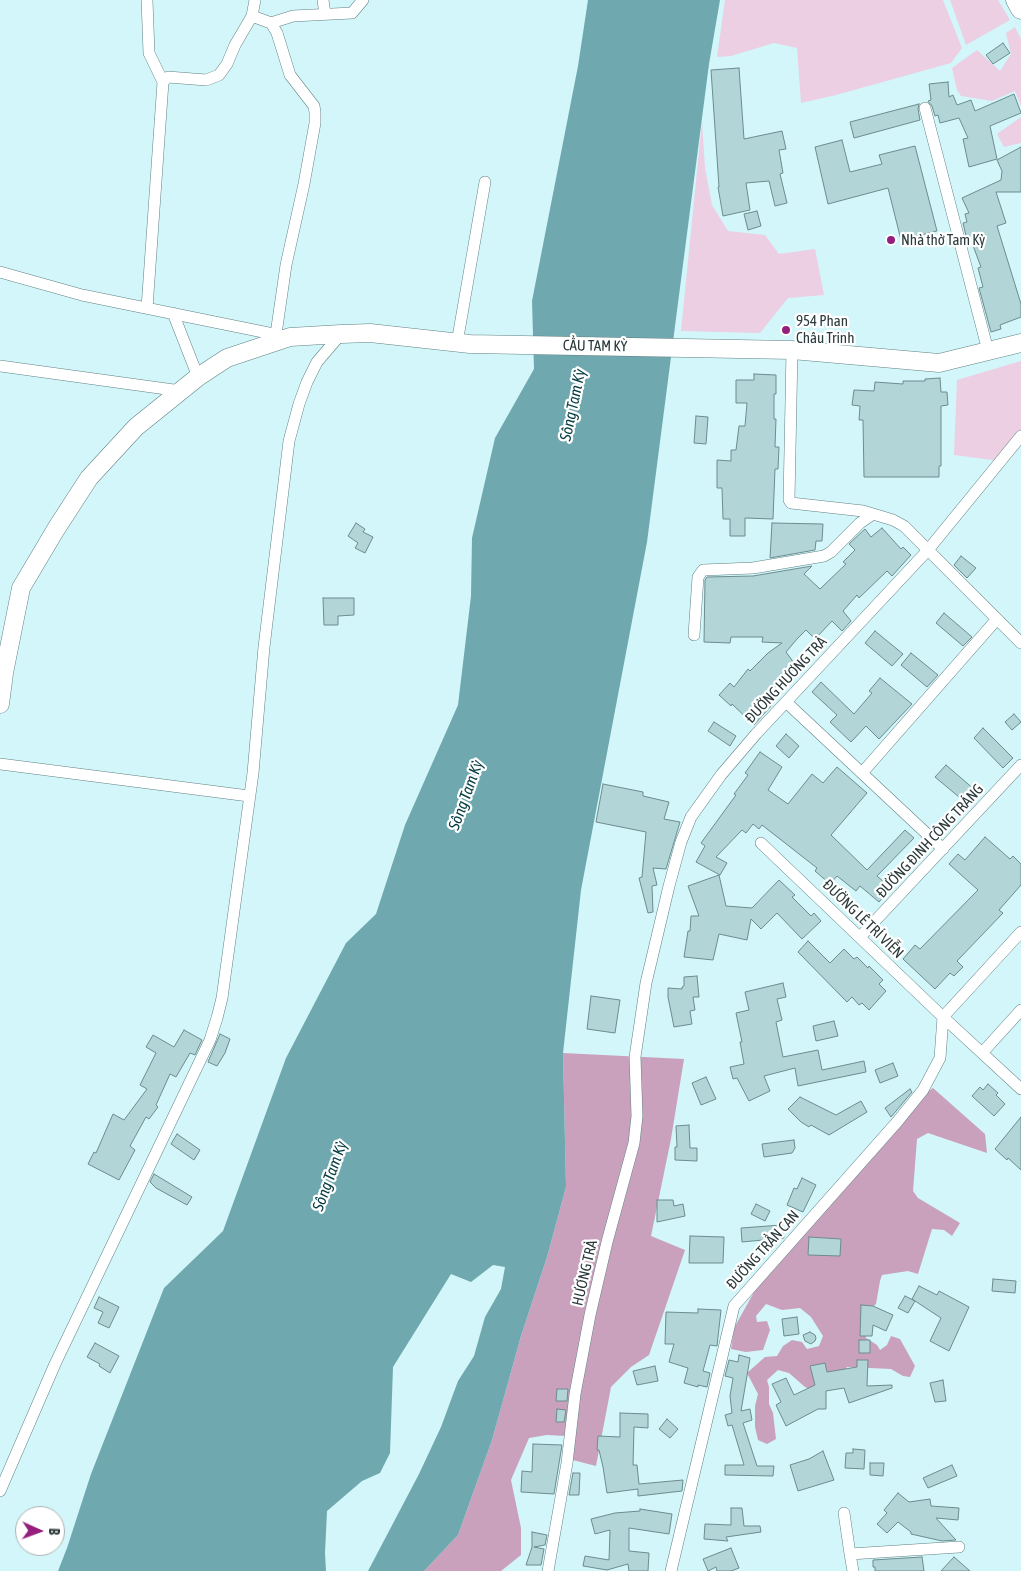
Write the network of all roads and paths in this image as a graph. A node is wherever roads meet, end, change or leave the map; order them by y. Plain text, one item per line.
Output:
1 (147, 0) edge
2 (255, 0) edge
3 (323, 0) edge
4 (363, 0) edge
5 (1016, 0) edge
6 (1021, 9) edge
7 (325, 14) junction
8 (252, 16) junction
9 (271, 23) junction
10 (163, 82) junction
11 (925, 108) dead end
12 (486, 182) dead end
13 (0, 272) edge
14 (147, 308) junction
15 (173, 313) junction
16 (341, 334) junction
17 (283, 336) junction
18 (1021, 343) edge
19 (463, 344) junction
20 (792, 350) junction
21 (988, 350) junction
22 (0, 366) edge
23 (198, 377) junction
24 (181, 391) junction
25 (1021, 436) edge
26 (872, 514) junction
27 (928, 550) junction
28 (998, 619) junction
29 (694, 635) dead end
30 (1021, 643) edge
31 (786, 702) junction
32 (0, 704) edge
33 (0, 764) edge
34 (1021, 765) edge
35 (862, 773) junction
36 (249, 796) junction
37 (762, 842) dead end
38 (943, 849) junction
39 (1021, 932) edge
40 (860, 938) junction
41 (646, 983) joint
42 (1021, 1010) edge
43 (943, 1017) junction
44 (982, 1053) junction
45 (1021, 1089) edge
46 (0, 1491) edge
47 (844, 1512) dead end
48 (958, 1547) dead end
49 (850, 1554) junction
50 (548, 1571) edge
51 (671, 1571) edge
52 (853, 1571) edge

1 - 10 street
2 - 8 street
3 - 7 street
4 - 7 street
5 - 6 highway
7 - 9 street
8 - 9 street
8 - 10 street
9 - 17 street
10 - 14 street
11 - 21 street
12 - 19 street
13 - 14 street
14 - 15 street
15 - 17 street
15 - 23 street
16 - 17 main road, CẦU TAM KỲ
16 - 19 main road, CẦU TAM KỲ
16 - 36 street
17 - 23 main road, CẦU TAM KỲ
18 - 21 main road, CẦU TAM KỲ
19 - 20 main road, CẦU TAM KỲ
20 - 21 main road, CẦU TAM KỲ
20 - 26 street
22 - 24 street
23 - 24 main road, CẦU TAM KỲ
24 - 32 main road, CẦU TAM KỲ
25 - 27 street, ĐƯỜNG HƯƠNG TRÀ
26 - 27 street
26 - 29 street
27 - 28 street
27 - 31 street, ĐƯỜNG HƯƠNG TRÀ
28 - 30 street
28 - 35 street
31 - 35 street
31 - 41 street, ĐƯỜNG HƯƠNG TRÀ
33 - 36 street
34 - 38 street, ĐƯỜNG ĐINH CÔNG TRÁNG
35 - 38 street
36 - 46 street
37 - 40 street, ĐƯỜNG LÊ TRÍ VIỄN
38 - 40 street, ĐƯỜNG ĐINH CÔNG TRÁNG
39 - 43 street
40 - 43 street, ĐƯỜNG LÊ TRÍ VIỄN
41 - 50 street, HƯƠNG TRÀ
42 - 44 street
43 - 44 street, ĐƯỜNG LÊ TRÍ VIỄN
43 - 51 street, ĐƯỜNG TRẦN CAN
44 - 45 street, ĐƯỜNG LÊ TRÍ VIỄN
47 - 49 street
48 - 49 street
49 - 52 street

